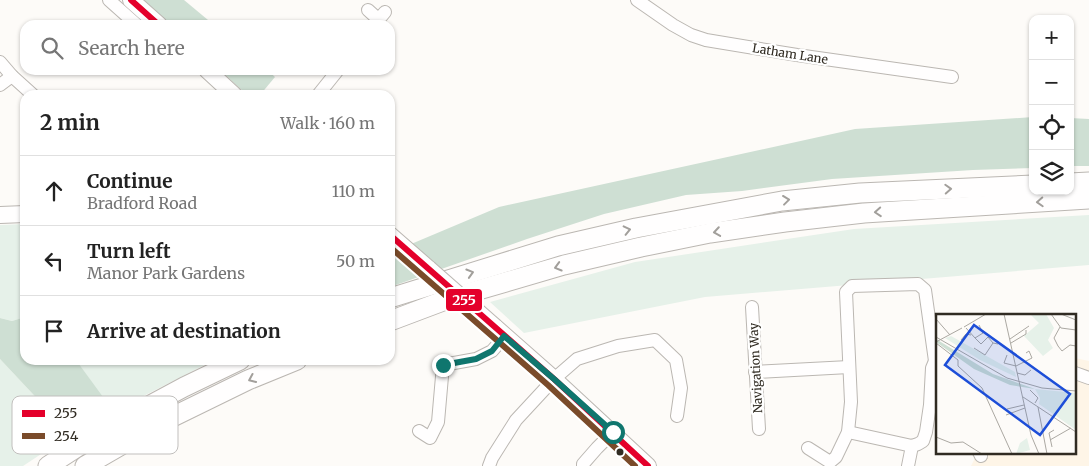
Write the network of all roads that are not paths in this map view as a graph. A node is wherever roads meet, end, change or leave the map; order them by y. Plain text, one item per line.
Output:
1 (109, 0) edge
2 (131, 0) edge
3 (637, 0) edge
4 (368, 10) dead end
5 (379, 19) edge
6 (131, 20) edge
7 (153, 20) edge
8 (0, 62) edge
9 (212, 75) edge
10 (334, 75) edge
11 (12, 76) junction
12 (952, 77) dead end
13 (0, 85) edge
14 (27, 90) edge
15 (229, 90) edge
16 (322, 90) edge
17 (1089, 182) edge
18 (1074, 183) edge
19 (1029, 185) edge
20 (1089, 199) edge
21 (20, 214) edge
22 (0, 215) edge
23 (395, 239) edge
24 (395, 296) edge
25 (752, 307) dead end
26 (395, 319) edge
27 (500, 331) junction
28 (936, 360) edge
29 (230, 365) edge
30 (285, 365) edge
31 (849, 367) junction
32 (756, 372) junction
33 (1076, 374) edge
34 (1089, 378) edge
35 (554, 379) junction
36 (167, 396) edge
37 (178, 415) edge
38 (677, 416) dead end
39 (759, 429) dead end
40 (420, 431) dead end
41 (613, 432) junction
42 (848, 432) junction
43 (912, 446) junction
44 (808, 448) dead end
45 (67, 454) edge
46 (106, 454) edge
47 (833, 464) edge
48 (48, 466) edge
49 (85, 466) edge
50 (490, 466) edge
51 (583, 466) edge
52 (648, 466) edge
53 (908, 466) edge

1 - 6 street
2 - 7 main road
3 - 12 street, Latham Lane
4 - 5 street
8 - 11 street
9 - 15 main road
10 - 16 street
11 - 13 street
11 - 14 street
17 - 18 highway
24 -> 19 highway
20 -> 26 highway
21 - 22 main road
23 - 27 main road, bridge
25 - 32 street, Navigation Way
27 - 35 main road
27 - 40 street
28 - 31 street
28 - 43 street
29 - 36 highway
30 -> 37 highway
31 - 32 street
31 - 42 street
32 - 39 street, Navigation Way
33 - 34 street
35 - 38 street
35 - 41 main road
35 - 50 street
41 - 51 street
41 - 52 main road
42 - 43 street
42 - 47 street
43 - 53 street
44 - 47 street
45 - 48 highway
46 -> 49 highway

